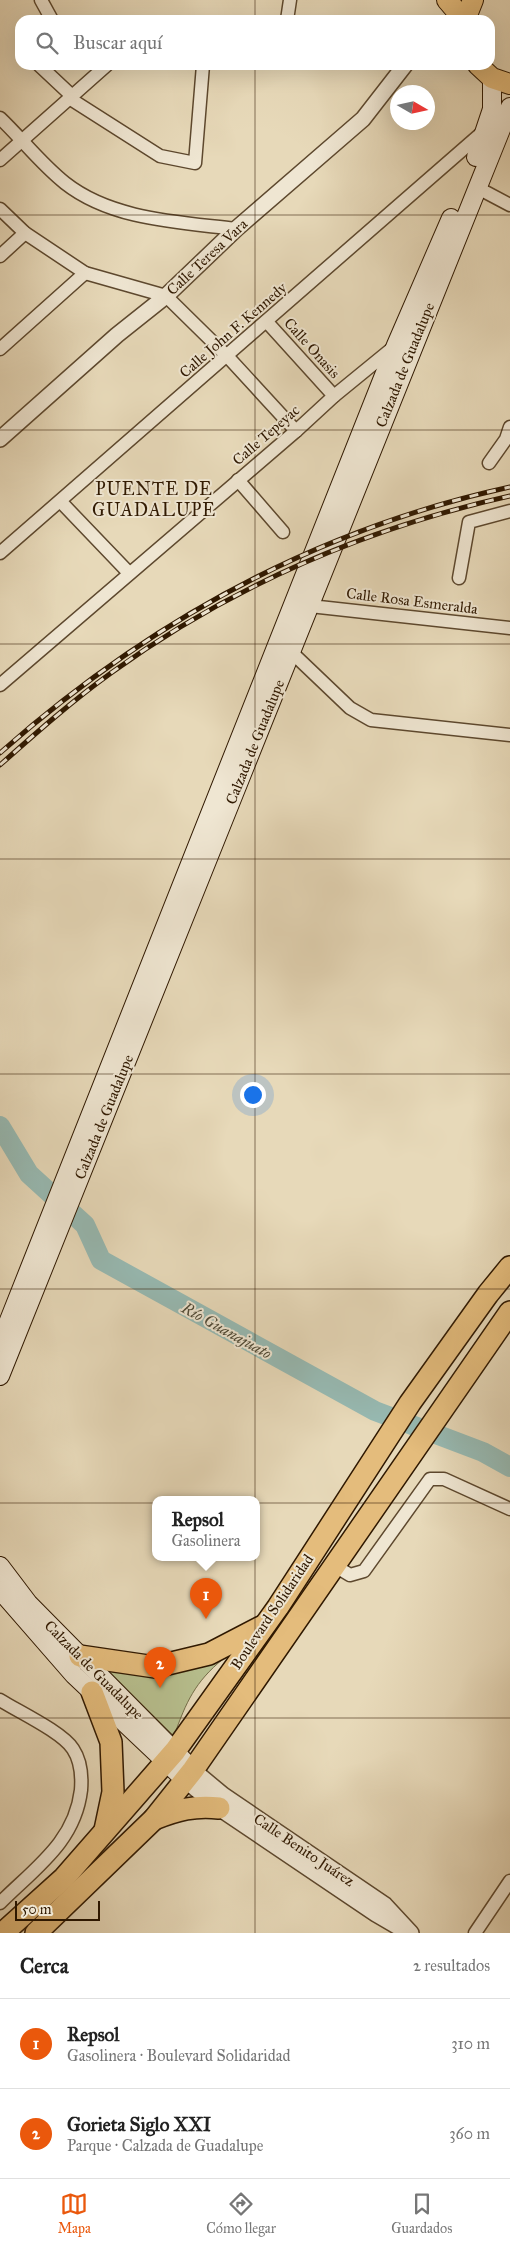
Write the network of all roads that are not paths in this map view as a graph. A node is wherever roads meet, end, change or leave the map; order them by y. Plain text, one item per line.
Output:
1 (41, 0) edge
2 (290, 0) edge
3 (447, 0) edge
4 (473, 0) edge
5 (49, 15) edge
6 (288, 15) edge
7 (460, 15) edge
8 (466, 15) edge
9 (44, 70) edge
10 (101, 70) edge
11 (203, 70) edge
12 (401, 70) edge
13 (493, 75) edge
14 (70, 97) junction
15 (510, 108) edge
16 (0, 118) edge
17 (497, 137) edge
18 (24, 140) junction
19 (0, 160) edge
20 (476, 187) junction
21 (510, 205) edge
22 (0, 209) edge
23 (236, 229) junction
24 (25, 233) junction
25 (0, 256) edge
26 (84, 273) junction
27 (166, 296) junction
28 (267, 322) junction
29 (419, 330) junction
30 (396, 345) junction
31 (0, 349) edge
32 (228, 357) junction
33 (334, 396) junction
34 (510, 427) edge
35 (296, 431) junction
36 (0, 439) edge
37 (508, 439) edge
38 (489, 463) dead end
39 (238, 480) junction
40 (61, 502) junction
41 (510, 511) edge
42 (283, 532) dead end
43 (0, 553) edge
44 (129, 573) junction
45 (460, 578) dead end
46 (310, 606) junction
47 (510, 628) edge
48 (286, 646) junction
49 (0, 685) edge
50 (510, 735) edge
51 (48, 1239) junction
52 (510, 1268) edge
53 (510, 1312) edge
54 (0, 1343) edge
55 (0, 1376) edge
56 (510, 1509) edge
57 (0, 1566) edge
58 (335, 1566) junction
59 (0, 1590) edge
60 (265, 1624) junction
61 (80, 1656) junction
62 (92, 1692) junction
63 (0, 1700) edge
64 (170, 1757) junction
65 (189, 1775) junction
66 (219, 1808) junction
67 (154, 1819) junction
68 (105, 1832) junction
69 (510, 1881) edge
70 (0, 1903) edge
71 (4, 1933) edge
72 (36, 1933) edge
73 (410, 1933) edge
74 (475, 1933) edge

1 - 5 street
2 - 6 street
3 - 7 main road
4 - 8 main road
9 - 14 street
10 - 14 street
11 - 14 street
12 - 23 street, Calle Teresa Vara
13 - 17 main road, Calzada de Guadalupe
14 - 18 street
15 - 17 main road, Calzada de Guadalupe
16 - 18 street
17 - 20 main road, Calzada de Guadalupe
17 - 28 street, Calle John F. Kennedy
17 - 30 main road, Calzada de Guadalupe
18 - 19 street
18 - 23 street
20 - 21 street
20 - 29 main road, Calzada de Guadalupe
22 - 24 street
23 - 27 street, Calle Teresa Vara
24 - 25 street
24 - 26 street
26 - 27 street
26 - 31 street
27 - 32 street
27 - 36 street, Calle Teresa Vara
28 - 32 street, Calle John F. Kennedy
28 - 33 street, Calle Onasis
29 - 30 street, Calle Tepeyac
29 - 46 main road, Calzada de Guadalupe
30 - 33 street, Calle Tepeyac
30 - 48 main road, Calzada de Guadalupe
32 - 35 street
32 - 40 street, Calle John F. Kennedy
33 - 35 street, Calle Tepeyac
34 - 37 street
35 - 39 street, Calle Tepeyac
37 - 38 street
39 - 42 street
39 - 44 street, Calle Tepeyac
40 - 43 street, Calle John F. Kennedy
40 - 44 street
41 - 45 street
44 - 49 street, Calle Tepeyac
46 - 47 street, Calle Rosa Esmeralda
46 - 48 main road, Calzada de Guadalupe
48 - 50 street
48 - 51 main road, Calzada de Guadalupe
51 - 54 main road, Calzada de Guadalupe
51 - 55 main road, Calzada de Guadalupe
52 - 60 highway, Boulevard Solidaridad
53 - 58 highway, Boulevard Solidaridad
56 - 58 street
57 - 61 main road, Calzada de Guadalupe
58 - 65 highway, Boulevard Solidaridad
59 - 62 main road, Calzada de Guadalupe
60 - 61 highway
60 - 64 highway, Boulevard Solidaridad
61 - 64 main road, Calzada de Guadalupe
62 - 64 main road, Calzada de Guadalupe
62 - 68 highway
63 - 70 street
64 - 65 main road, Calzada de Guadalupe
64 - 68 highway, Boulevard Solidaridad
65 - 66 street, Calle Benito Juárez
65 - 67 highway, Boulevard Solidaridad
65 - 73 street, Calle Benito Juárez
66 - 67 highway
66 - 73 street, Calle Benito Juárez
67 - 72 highway, Boulevard Solidaridad
68 - 71 highway, Boulevard Solidaridad
69 - 74 street

